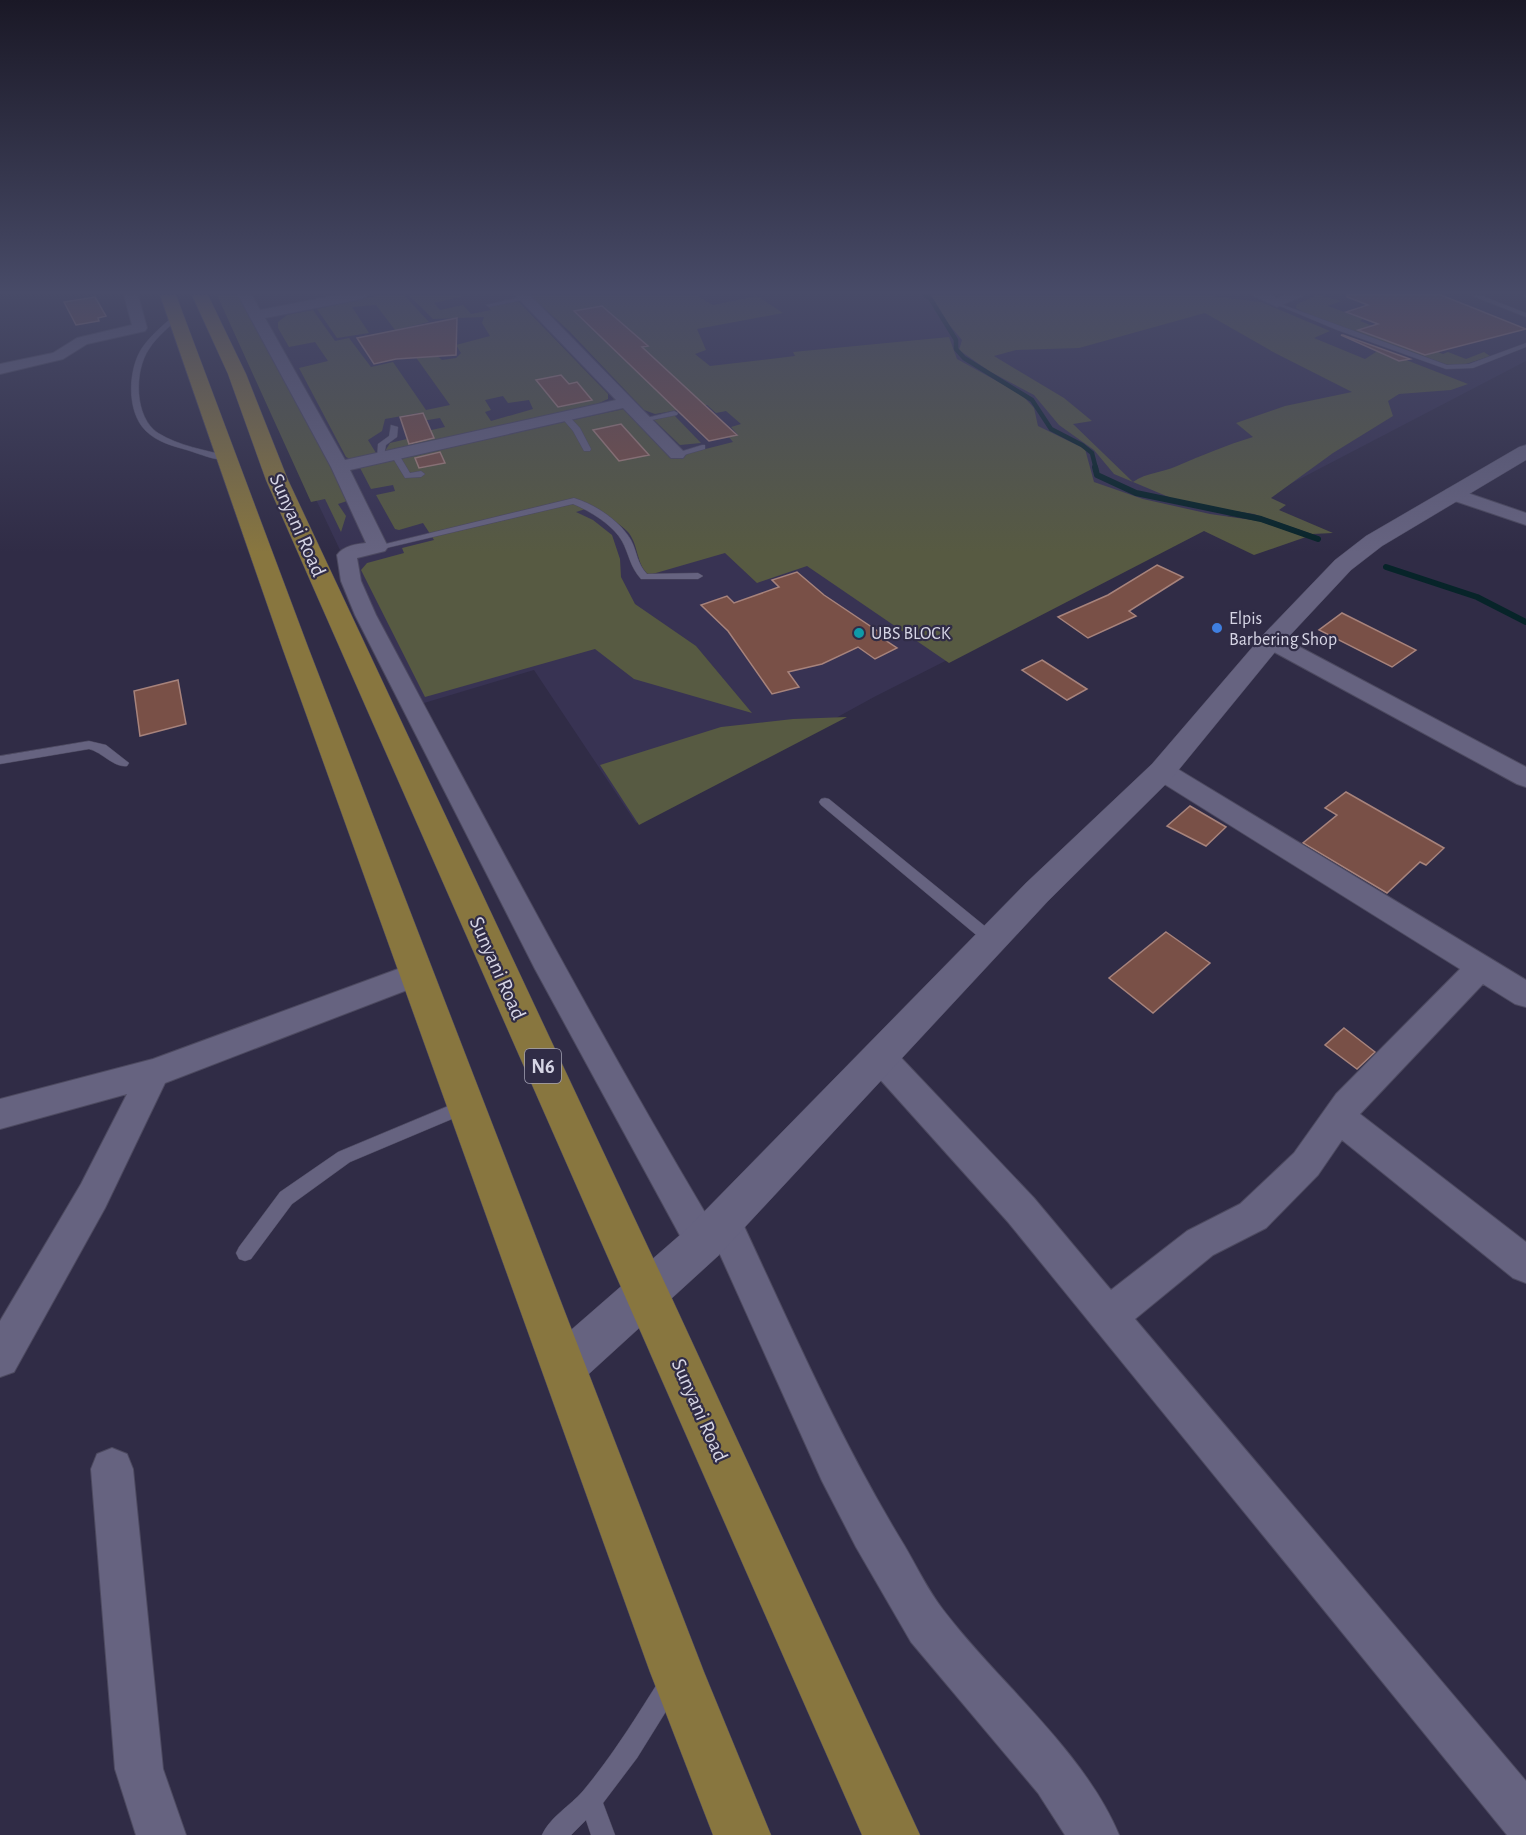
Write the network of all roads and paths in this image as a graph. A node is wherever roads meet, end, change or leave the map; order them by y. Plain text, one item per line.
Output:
1 (135, 381) edge
2 (206, 381) edge
3 (240, 381) edge
4 (292, 381) edge
5 (604, 381) edge
6 (626, 403) junction
7 (674, 413) dead end
8 (565, 417) junction
9 (642, 420) junction
10 (394, 427) dead end
11 (702, 447) dead end
12 (587, 449) dead end
13 (1526, 451) edge
14 (677, 454) joint
15 (388, 456) junction
16 (225, 458) junction
17 (340, 467) junction
18 (421, 474) dead end
19 (1453, 494) junction
20 (1526, 519) edge
21 (378, 547) junction
22 (698, 576) dead end
23 (1271, 641) junction
24 (0, 760) edge
25 (123, 763) dead end
26 (1162, 771) junction
27 (1526, 778) edge
28 (825, 802) dead end
29 (992, 940) junction
30 (1481, 967) junction
31 (417, 974) junction
32 (1526, 995) edge
33 (879, 1056) junction
34 (154, 1073) junction
35 (466, 1105) junction
36 (0, 1114) edge
37 (1339, 1117) junction
38 (713, 1231) junction
39 (245, 1253) dead end
40 (1526, 1265) edge
41 (647, 1292) junction
42 (1109, 1316) junction
43 (0, 1358) edge
44 (564, 1366) junction
45 (112, 1469) dead end
46 (677, 1672) junction
47 (591, 1800) junction
48 (1526, 1819) edge
49 (161, 1835) edge
50 (554, 1835) edge
51 (603, 1835) edge
52 (742, 1835) edge
53 (891, 1835) edge
54 (1094, 1835) edge

1 - 16 lane
2 - 16 main road
3 - 41 main road, Sunyani Road / N6
4 - 17 street
5 - 6 street
6 - 8 street
6 - 9 street
7 - 9 lane
8 - 12 lane
8 - 15 street
9 - 14 street
10 - 15 lane
11 - 14 lane
13 - 19 street
15 - 17 street
15 - 18 lane
16 - 31 main road
17 - 21 street
19 - 20 street
19 - 23 street
21 - 22 lane
21 - 38 street
23 - 26 street
23 - 27 street
24 - 25 lane
26 - 29 street
26 - 30 street
28 - 29 lane
29 - 33 street
30 - 32 street
30 - 37 street
31 - 34 street
31 - 35 main road
33 - 38 street
33 - 42 street
34 - 36 street
34 - 43 street
35 - 39 lane
35 - 44 main road
37 - 40 street
37 - 42 street
38 - 41 street
38 - 54 street
41 - 44 street
41 - 53 main road, Sunyani Road / N6
42 - 48 street
44 - 46 main road
45 - 49 street
46 - 47 lane
46 - 52 main road
47 - 50 lane
47 - 51 lane

